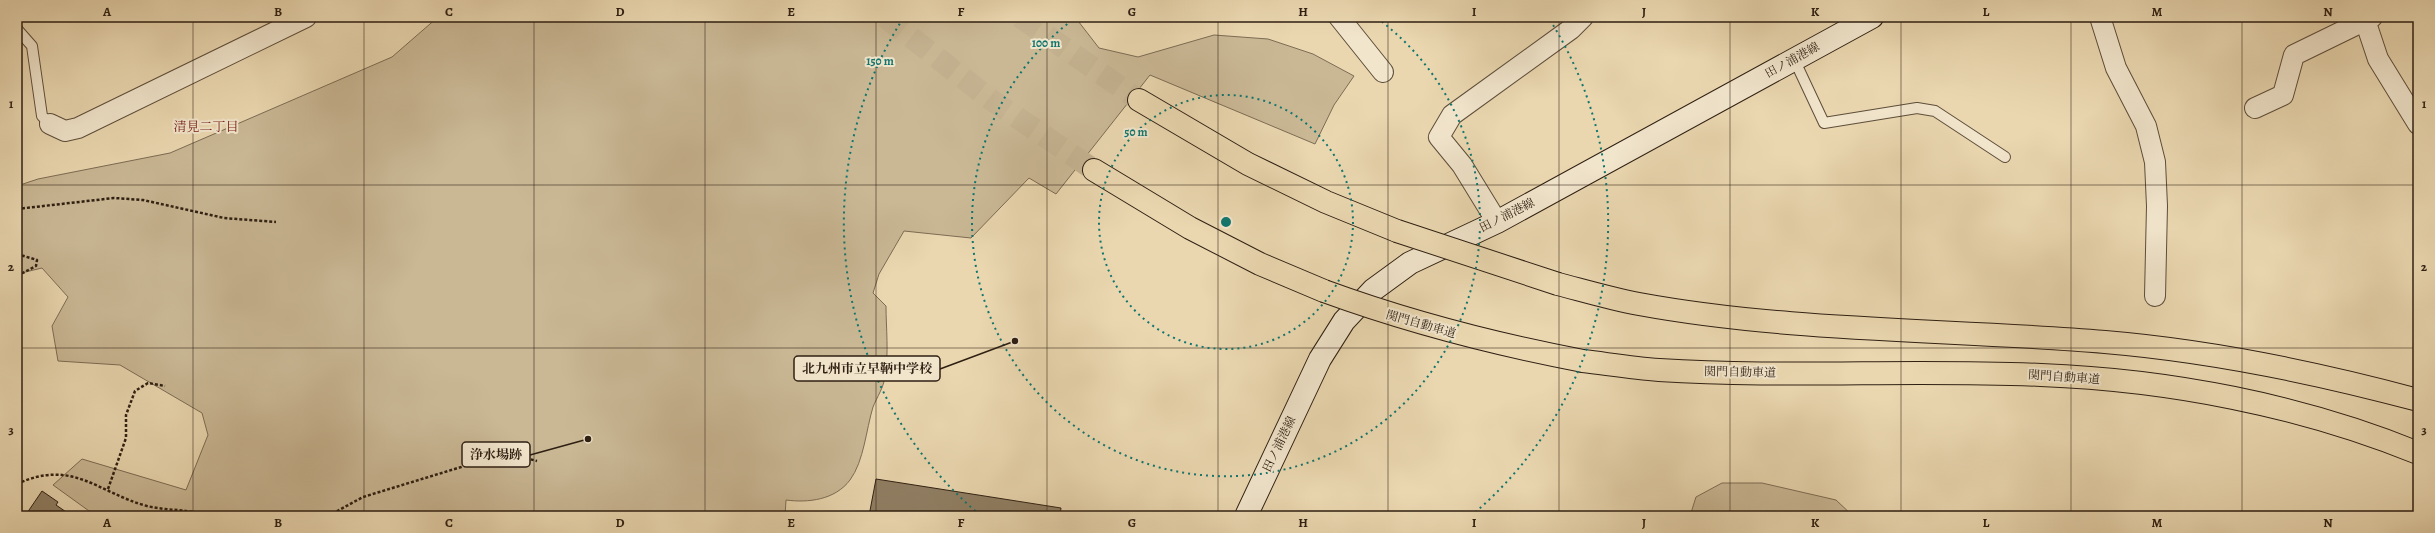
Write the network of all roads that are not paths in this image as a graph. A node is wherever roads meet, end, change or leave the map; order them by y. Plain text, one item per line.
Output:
1 (306, 17) edge
2 (1583, 17) edge
3 (2100, 17) edge
4 (1344, 18) edge
5 (1865, 19) edge
6 (2366, 19) edge
7 (17, 29) edge
8 (1794, 58) junction
9 (1383, 72) dead end
10 (1139, 100) tunnel mouth
11 (2255, 108) dead end
12 (50, 124) joint
13 (2418, 124) edge
14 (2005, 157) dead end
15 (1094, 170) tunnel mouth
16 (1497, 222) junction
17 (2155, 296) dead end
18 (2418, 400) edge
19 (2418, 453) edge
20 (1246, 516) edge

1 - 12 street
2 - 16 street
3 - 17 street
4 - 9 street
5 - 8 main road, 田ノ浦港線
6 - 11 street
6 - 13 street
7 - 12 lane
8 - 14 lane
8 - 16 main road, 田ノ浦港線
10 - 18 highway, bridge
15 - 19 highway, 関門自動車道, bridge
16 - 20 main road, 田ノ浦港線

